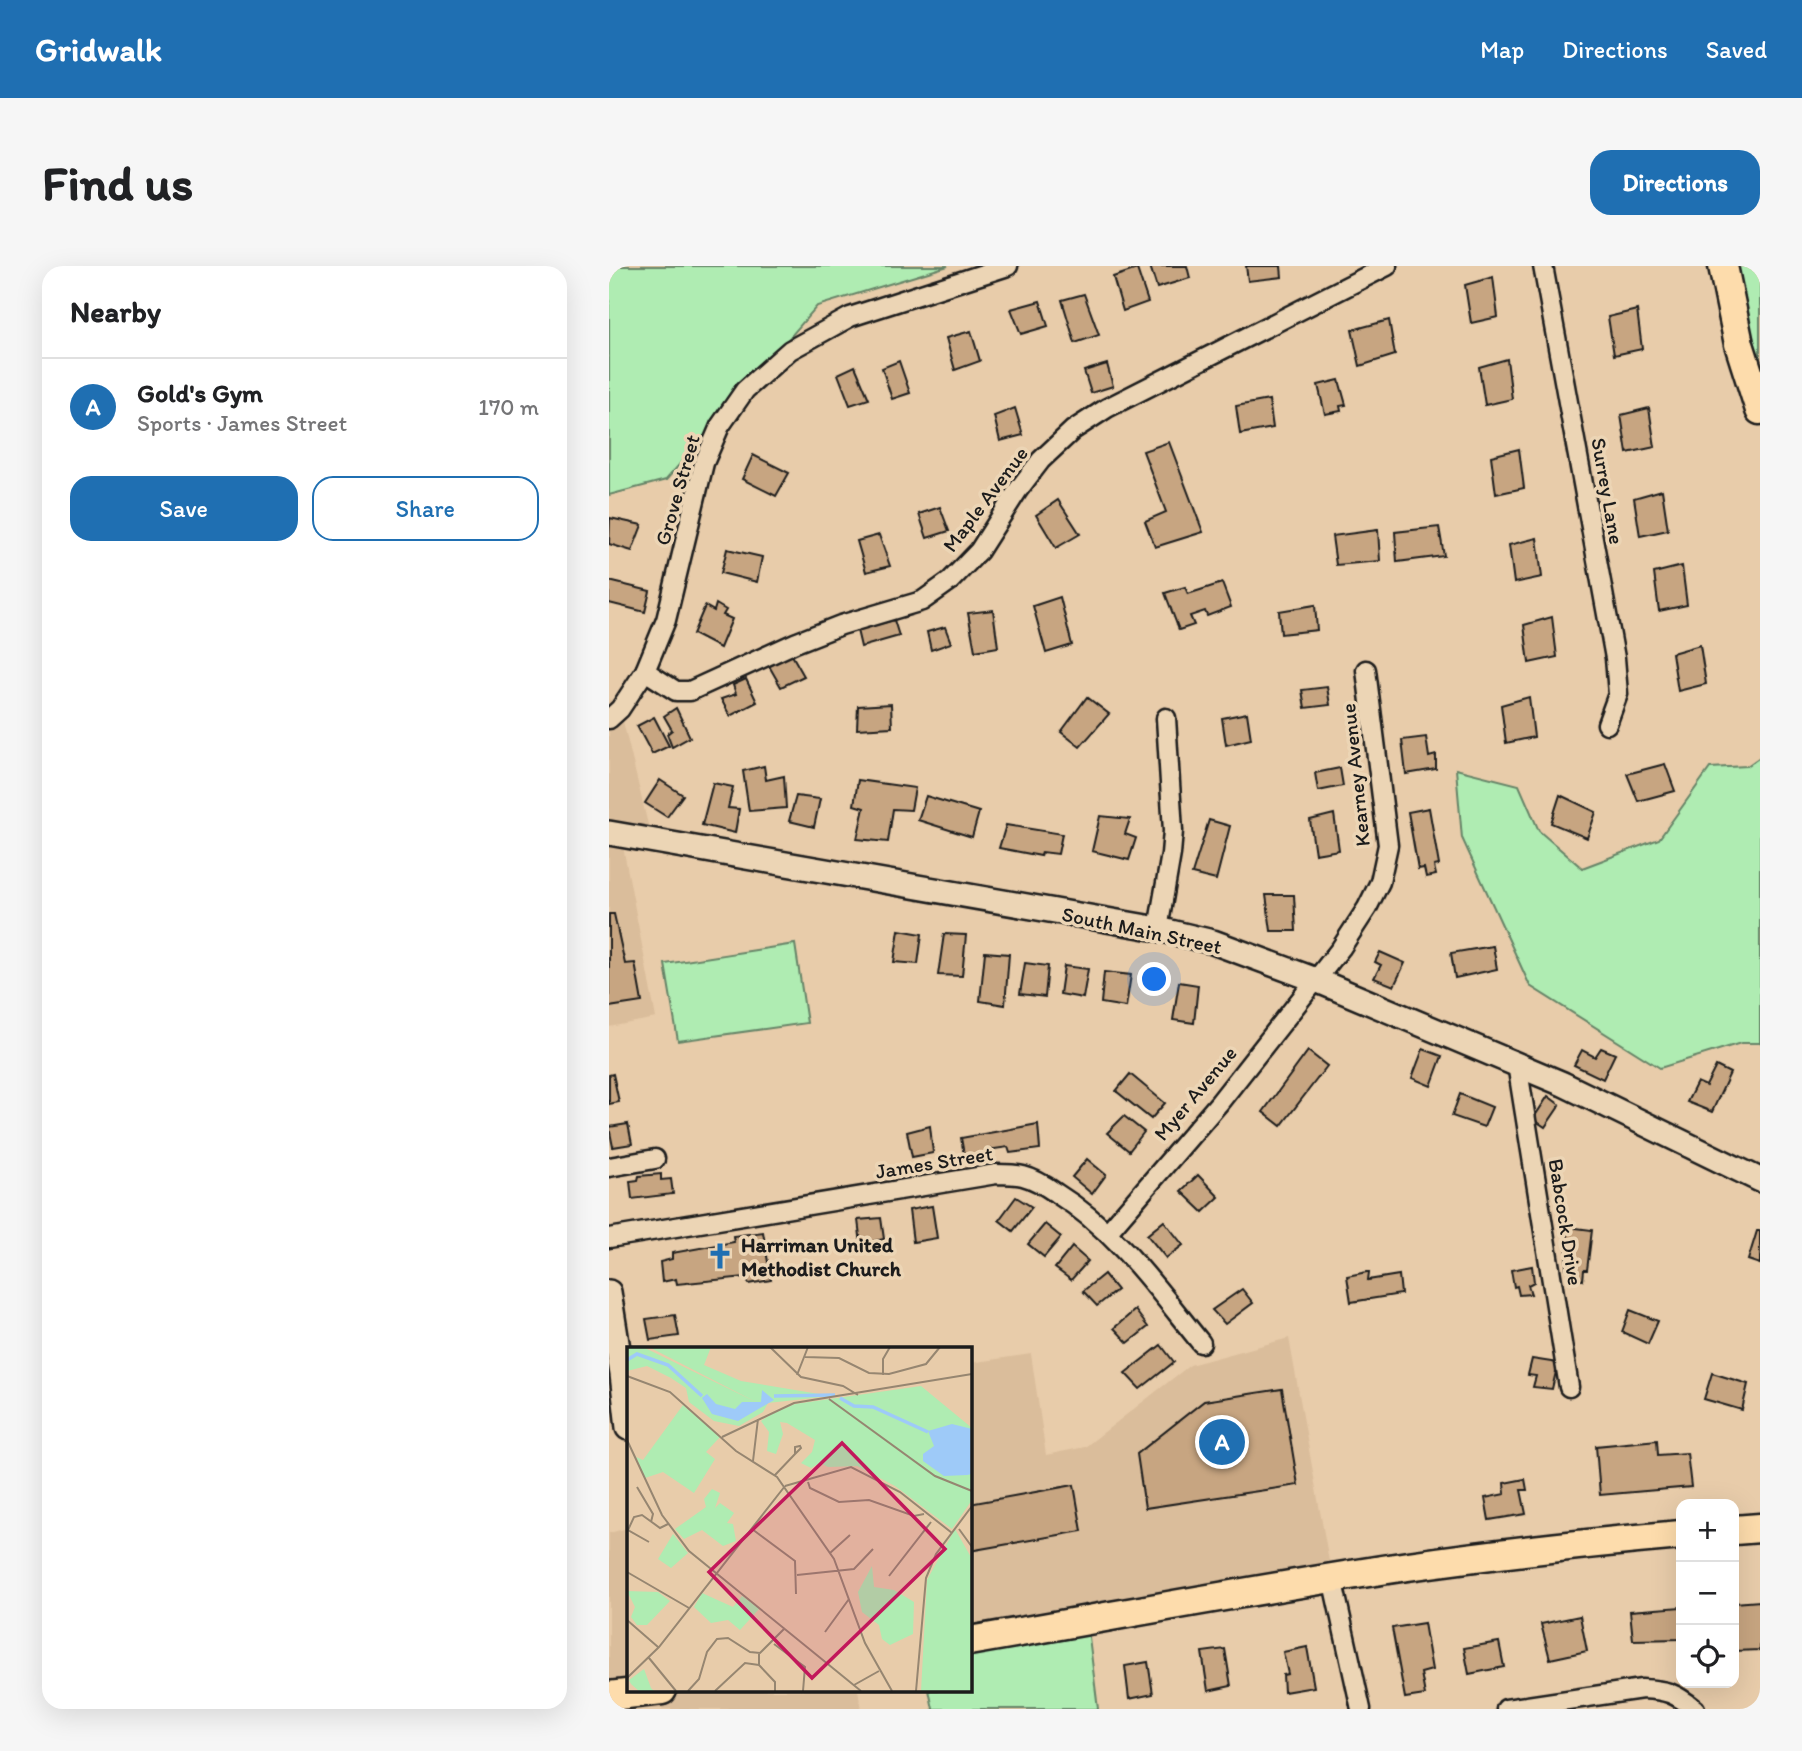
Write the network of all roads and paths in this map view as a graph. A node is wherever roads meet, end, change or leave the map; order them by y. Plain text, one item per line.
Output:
1 (1008, 266) edge
2 (1387, 266) edge
3 (1543, 266) edge
4 (1723, 266) edge
5 (1760, 410) edge
6 (1366, 670) dead end
7 (645, 671) junction
8 (609, 719) edge
9 (1166, 719) dead end
10 (1607, 724) dead end
11 (609, 833) edge
12 (1159, 929) junction
13 (1316, 980) junction
14 (1517, 1065) junction
15 (655, 1159) dead end
16 (609, 1167) edge
17 (1760, 1180) edge
18 (1107, 1233) junction
19 (609, 1238) edge
20 (609, 1292) edge
21 (1201, 1343) dead end
22 (1569, 1387) dead end
23 (627, 1419) edge
24 (1760, 1528) edge
25 (1739, 1530) edge
26 (1676, 1535) edge
27 (1332, 1578) junction
28 (971, 1641) edge
29 (642, 1692) edge
30 (609, 1696) edge
31 (1361, 1709) edge
32 (1506, 1709) edge
33 (1695, 1709) edge

1 - 7 street, Grove Street
2 - 7 street, Maple Avenue
3 - 10 street, Surrey Lane
4 - 5 main road
6 - 13 street, Kearney Avenue
7 - 8 street, Grove Street
9 - 12 street
11 - 12 street, South Main Street
12 - 13 street, South Main Street
13 - 14 street, South Main Street
13 - 18 street, Myer Avenue
14 - 17 street, South Main Street
14 - 22 street, Babcock Drive
15 - 16 street
18 - 19 street, James Street
18 - 21 street, James Street
20 - 23 street
24 - 25 main road
26 - 27 main road
27 - 28 main road
27 - 31 street
29 - 30 main road
32 - 33 street

